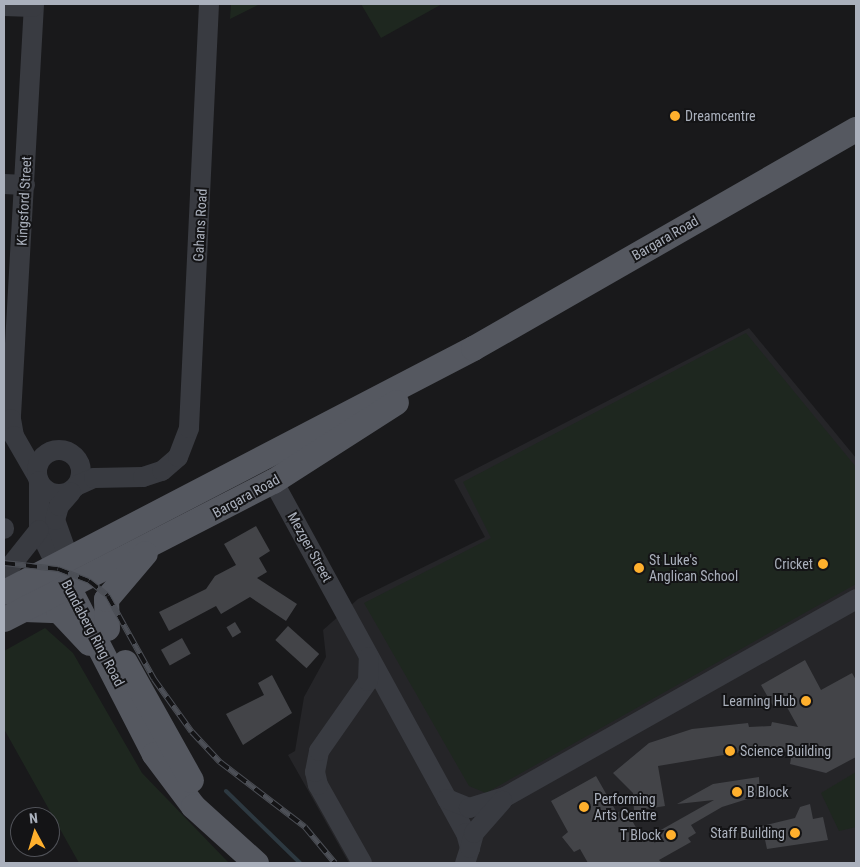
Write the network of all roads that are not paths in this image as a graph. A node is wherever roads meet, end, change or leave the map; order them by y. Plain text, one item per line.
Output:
1 (210, 4) edge
2 (33, 5) edge
3 (4, 6) edge
4 (856, 129) edge
5 (4, 184) edge
6 (25, 185) junction
7 (10, 361) edge
8 (13, 399) junction
9 (183, 446) junction
10 (52, 451) junction
11 (76, 457) junction
12 (268, 471) junction
13 (38, 478) junction
14 (74, 489) junction
15 (39, 530) junction
16 (152, 545) junction
17 (69, 573) junction
18 (4, 574) edge
19 (4, 592) edge
20 (856, 599) edge
21 (13, 614) edge
22 (107, 628) junction
23 (368, 651) junction
24 (128, 710) junction
25 (505, 798) junction
26 (447, 799) junction
27 (467, 856) edge
28 (256, 863) edge
29 (264, 863) edge
30 (362, 863) edge

1 - 9 street, Gahans Road
2 - 3 street
2 - 6 street, Kingsford Street
4 - 12 main road, Bargara Road
5 - 6 street
6 - 7 street, Kingsford Street
7 - 8 street, Kingsford Street
8 - 10 street, Kingsford Street
8 - 13 street, Kingsford Street
9 - 11 street
9 - 14 street, Gahans Road
10 - 11 street
10 - 13 street
11 - 14 street
12 - 16 main road, Bargara Road
12 - 17 main road, Bargara Road
12 - 23 street, Mezger Street
13 - 14 street, Gahans Road
13 - 15 street
14 - 17 street
15 - 17 street
15 - 18 street
16 - 17 main road, Bargara Road
16 - 22 main road
17 - 19 main road, Bargara Road
17 - 21 main road, Bargara Road
17 - 22 main road, Bundaberg Ring Road
17 - 24 main road, Bundaberg Ring Road
20 - 25 street
21 - 24 main road
22 - 29 main road, Bundaberg Ring Road
23 - 26 street, Mezger Street
23 - 30 street
24 - 28 main road, Bundaberg Ring Road
25 - 26 street
25 - 27 street
26 - 27 street, Mezger Street

